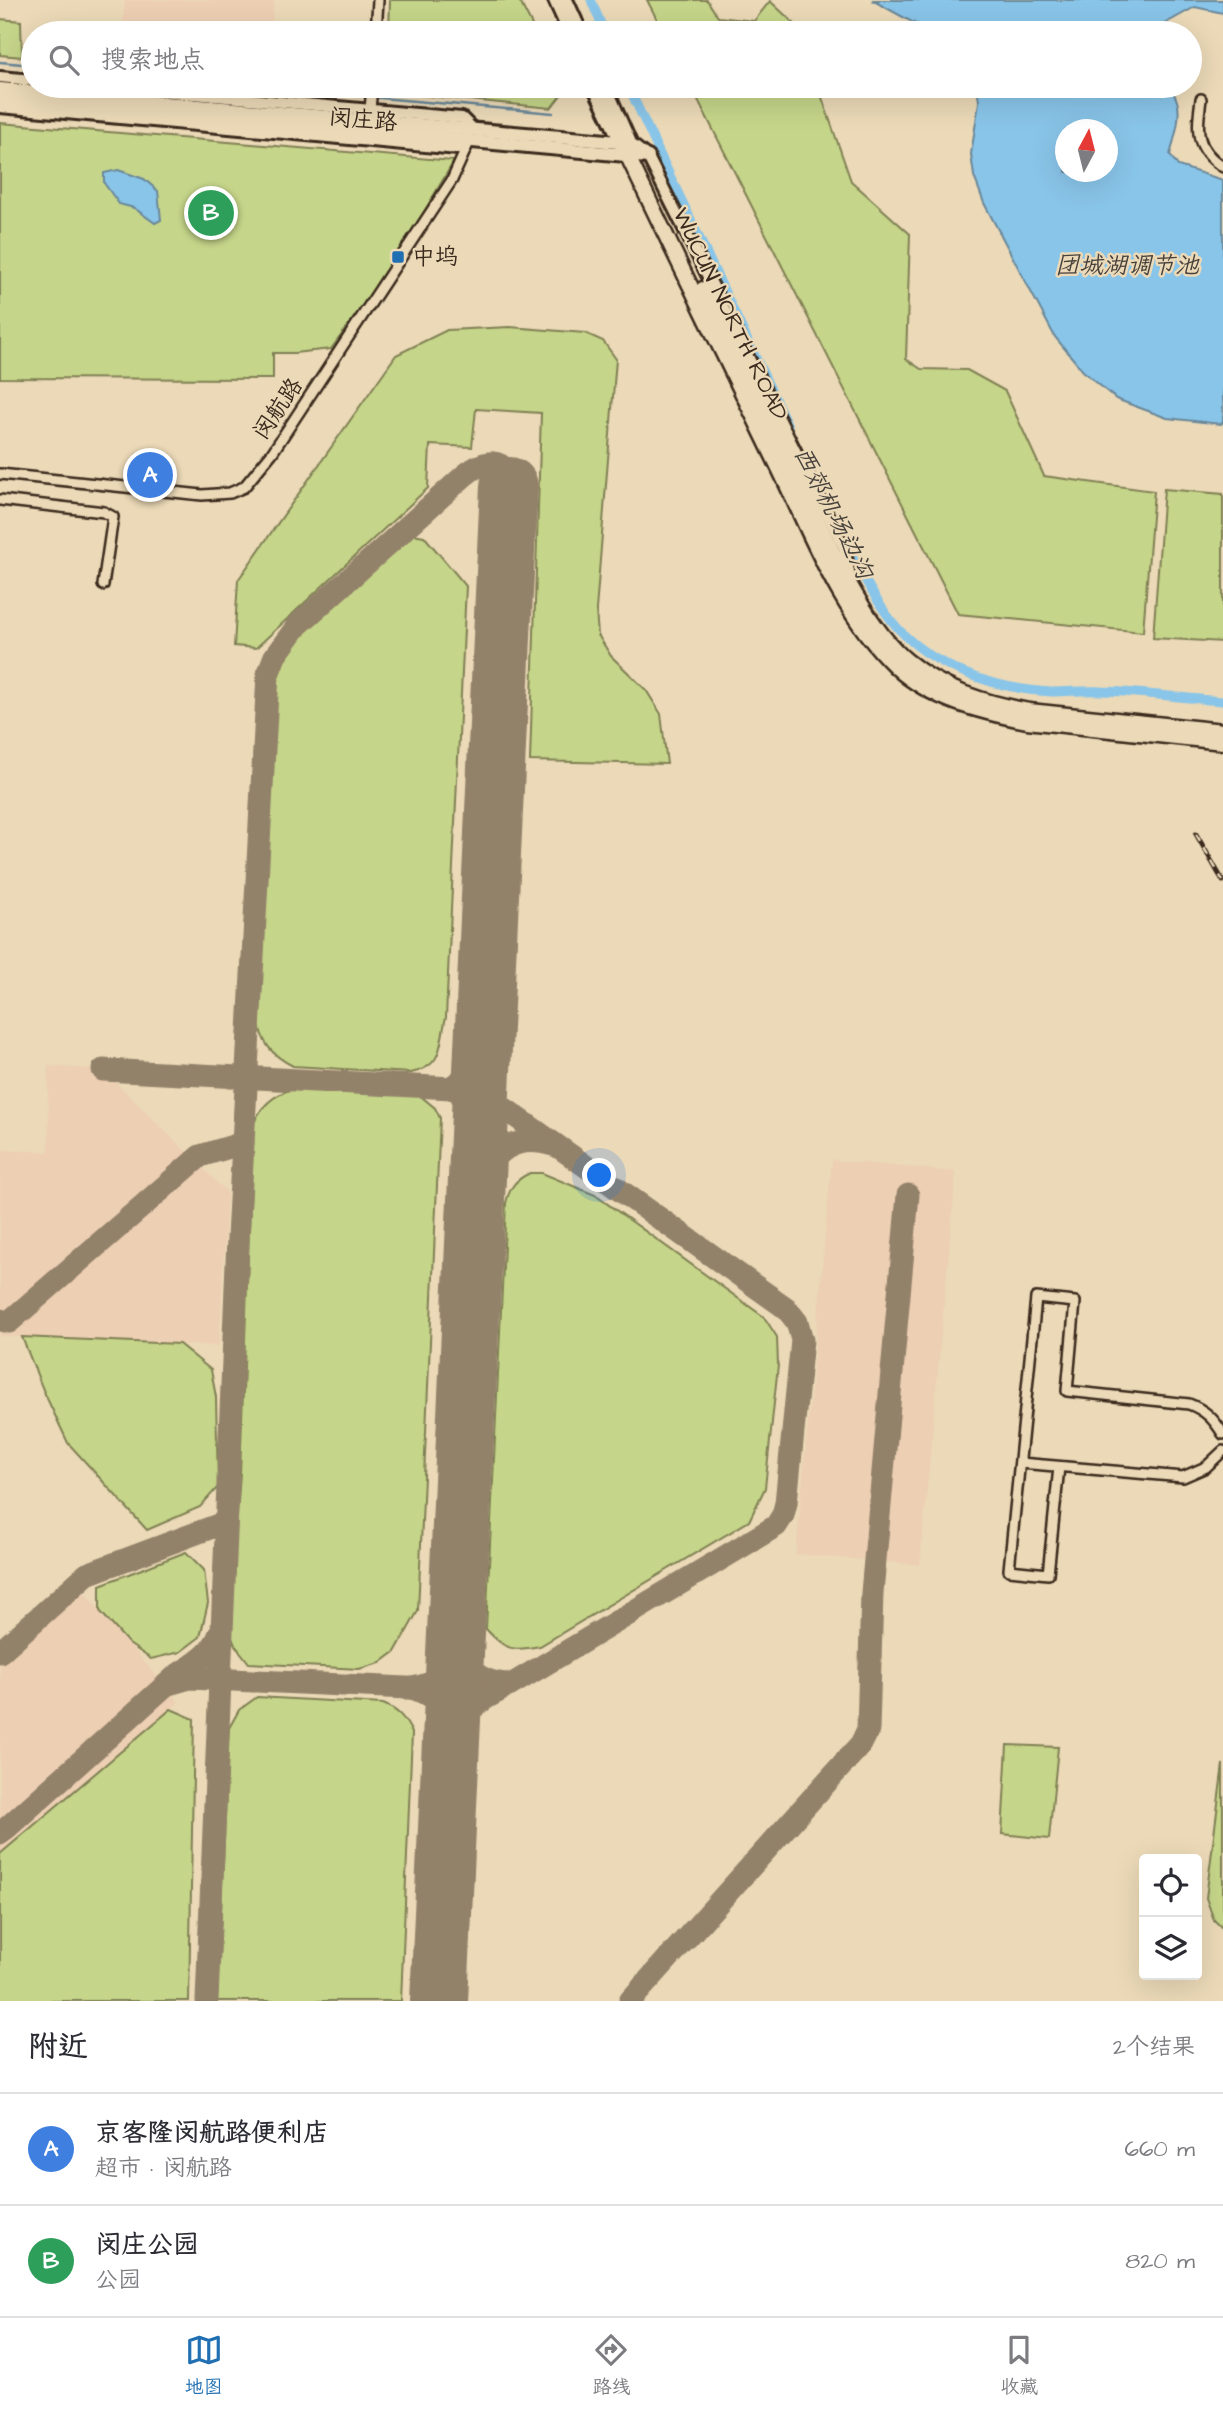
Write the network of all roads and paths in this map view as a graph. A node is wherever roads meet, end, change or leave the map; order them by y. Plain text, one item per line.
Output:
1 (378, 0) edge
2 (555, 0) edge
3 (566, 0) edge
4 (377, 21) edge
5 (565, 21) edge
6 (576, 21) edge
7 (0, 77) edge
8 (21, 87) edge
9 (0, 89) edge
10 (21, 91) edge
11 (21, 94) edge
12 (21, 97) edge
13 (0, 98) edge
14 (77, 98) edge
15 (93, 98) edge
16 (375, 98) edge
17 (601, 98) edge
18 (610, 98) edge
19 (1201, 99) dead end
20 (0, 107) edge
21 (471, 135) junction
22 (633, 151) junction
23 (1223, 167) edge
24 (0, 474) edge
25 (0, 500) edge
26 (103, 585) dead end
27 (1223, 731) edge
28 (1223, 741) edge
29 (1223, 1434) edge
30 (1223, 1451) edge
31 (1020, 1463) junction
32 (1059, 1467) junction

1 - 4 street
2 - 5 main road
3 - 6 main road
7 - 8 street, 闵庄路
9 - 10 main road, 闵庄路
11 - 13 main road, 闵庄路
12 - 20 street, 闵庄路
14 - 21 street, 闵庄路
15 - 21 main road, 闵庄路
16 - 21 street, 闵庄路
17 - 22 main road
18 - 22 main road
19 - 23 street
21 - 22 main road, 闵庄路
21 - 24 street, 闵航路
22 - 27 main road, WUCUN NORTH ROAD
22 - 28 main road, WUCUN NORTH ROAD
25 - 26 street
29 - 31 street
30 - 32 street
31 - 32 street
31 - 32 street

